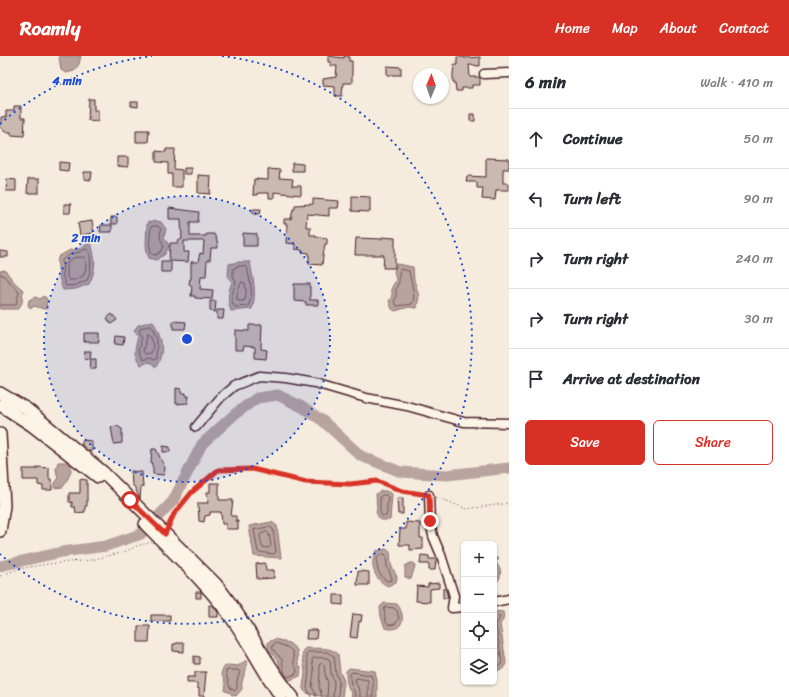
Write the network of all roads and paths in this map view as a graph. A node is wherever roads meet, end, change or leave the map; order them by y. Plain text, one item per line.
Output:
1 (509, 73) edge
2 (484, 74) dead end
3 (0, 393) edge
4 (0, 405) edge
5 (509, 423) edge
6 (196, 427) dead end
7 (0, 434) edge
8 (429, 495) junction
9 (509, 503) edge
10 (130, 504) junction
11 (0, 531) edge
12 (160, 535) junction
13 (0, 576) edge
14 (509, 599) edge
15 (497, 601) edge
16 (461, 607) edge
17 (281, 697) edge
18 (292, 697) edge

1 - 2 street
3 - 10 main road
4 - 10 main road
5 - 6 street
7 - 11 main road
8 - 9 path
8 - 12 path
8 - 16 street
10 - 12 main road
12 - 13 path
12 - 17 main road
12 - 18 main road
14 - 15 street

